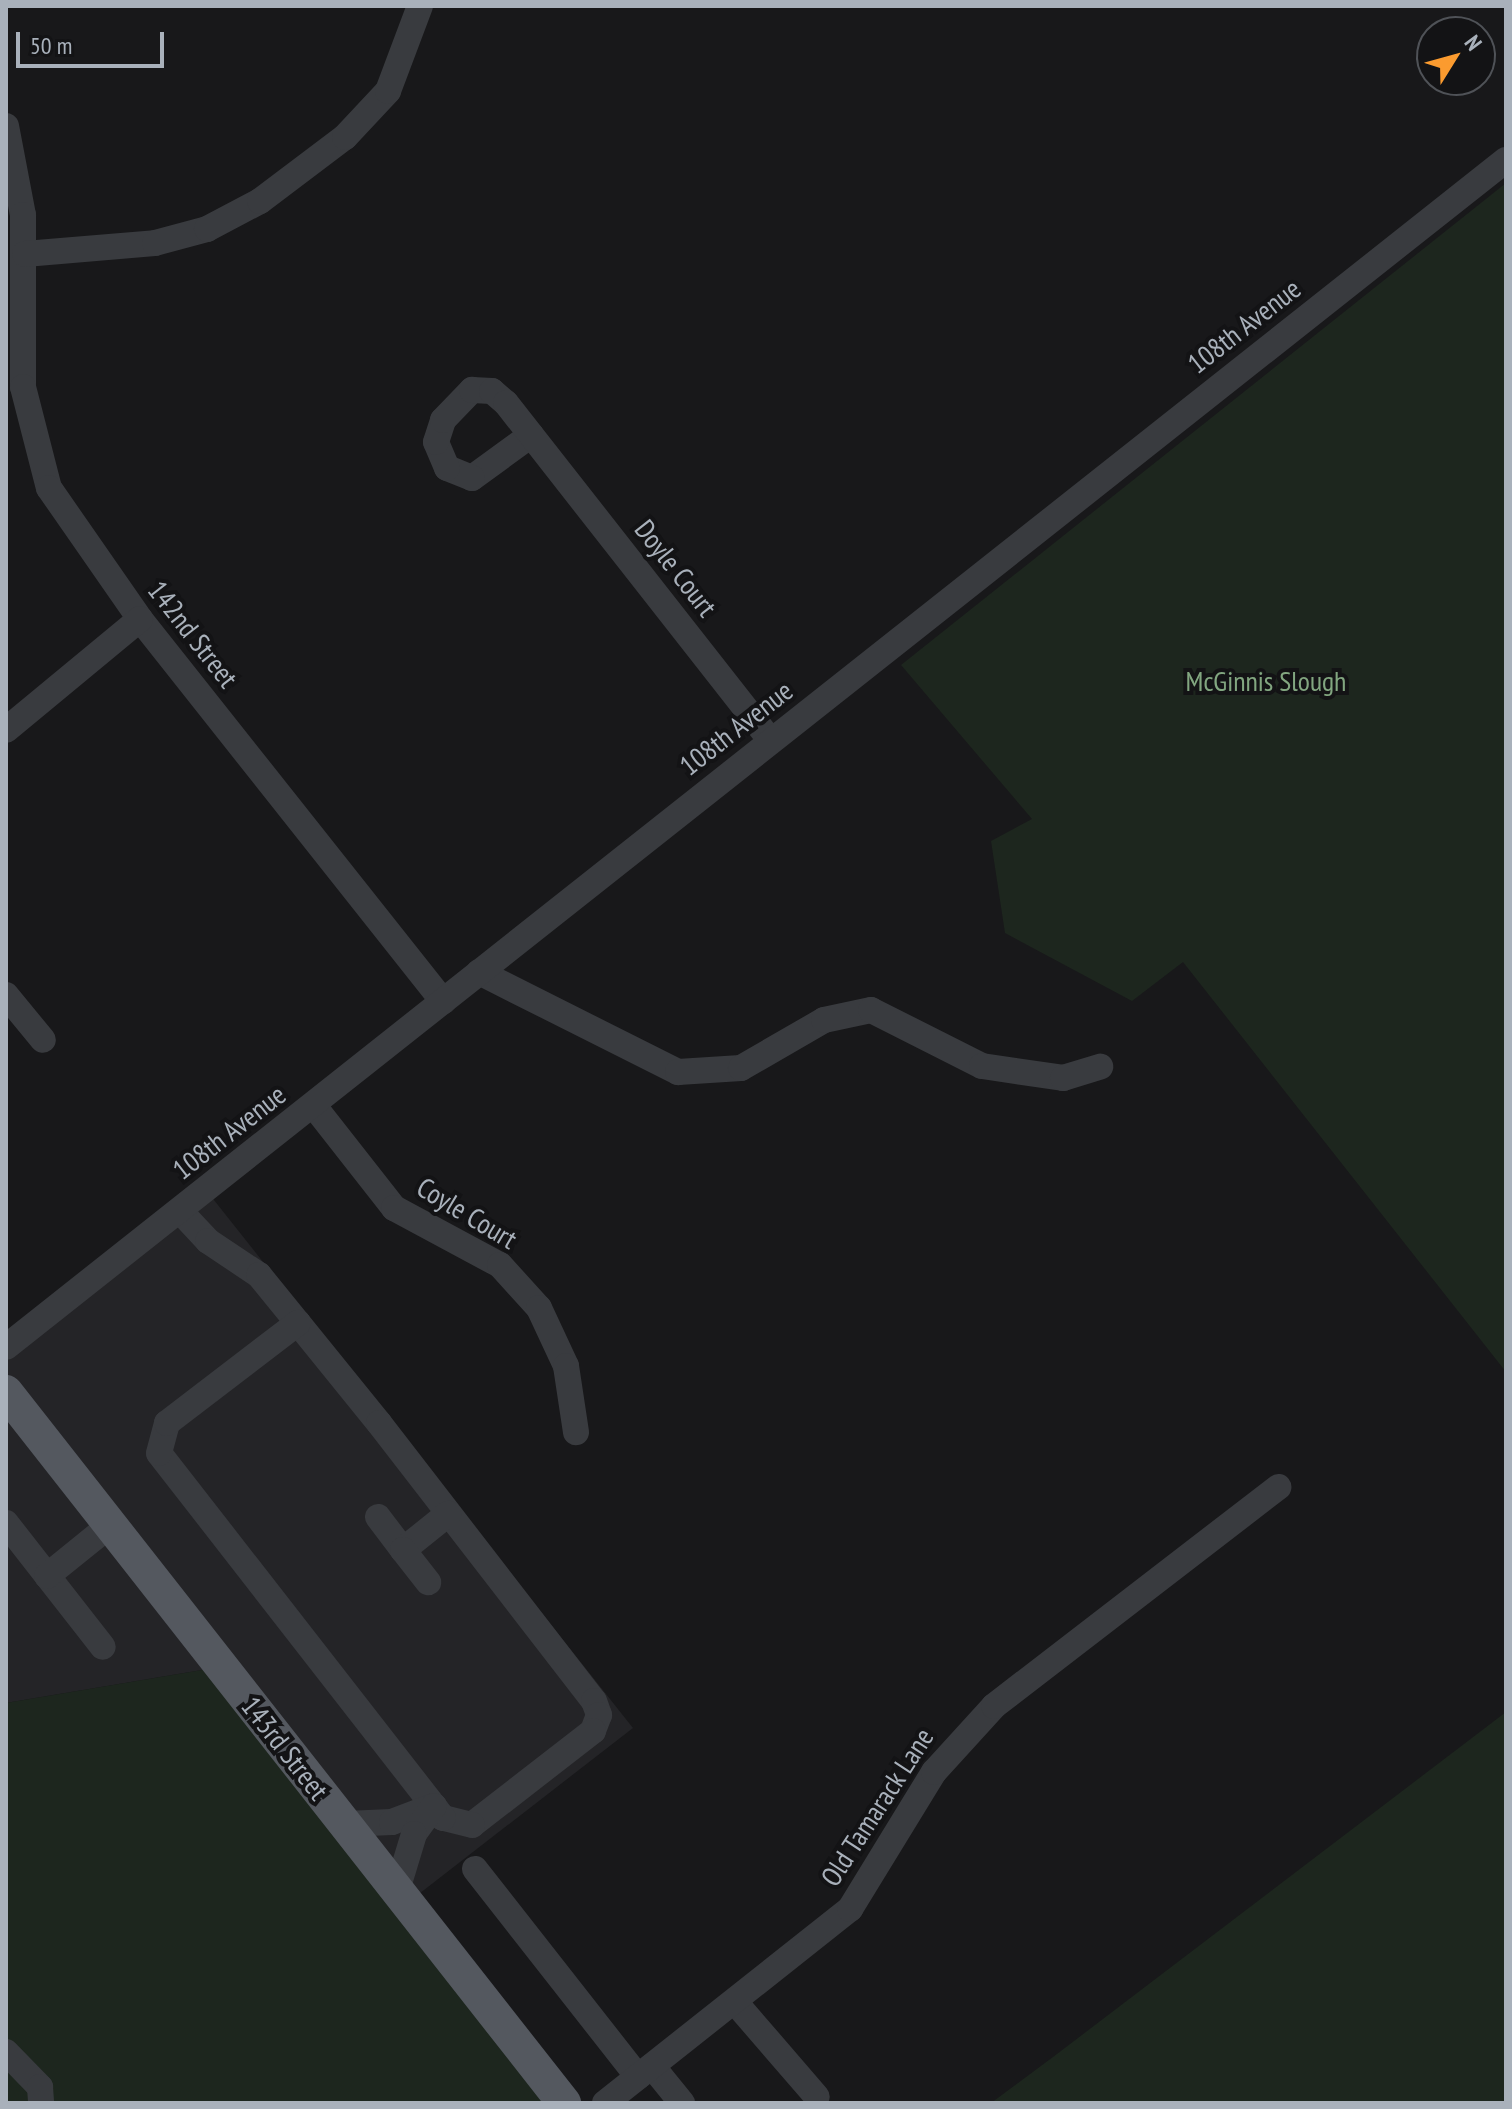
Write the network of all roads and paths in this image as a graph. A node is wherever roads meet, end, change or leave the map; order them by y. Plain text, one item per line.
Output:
1 (420, 6) edge
2 (6, 126) edge
3 (1506, 160) edge
4 (25, 254) junction
5 (531, 435) dead end
6 (140, 619) junction
7 (6, 730) edge
8 (771, 741) junction
9 (479, 972) junction
10 (6, 995) edge
11 (443, 1001) junction
12 (43, 1040) dead end
13 (1100, 1067) dead end
14 (314, 1106) junction
15 (180, 1211) junction
16 (298, 1323) junction
17 (6, 1347) edge
18 (6, 1392) edge
19 (576, 1432) dead end
20 (1278, 1487) dead end
21 (448, 1514) junction
22 (378, 1517) dead end
23 (6, 1523) edge
24 (110, 1525) junction
25 (403, 1550) junction
26 (47, 1576) junction
27 (428, 1582) dead end
28 (103, 1647) dead end
29 (434, 1806) junction
30 (345, 1824) junction
31 (475, 1869) dead end
32 (397, 1890) junction
33 (735, 2002) junction
34 (6, 2052) edge
35 (645, 2072) junction
36 (817, 2097) dead end
37 (41, 2103) edge
38 (564, 2103) edge
39 (605, 2103) edge
40 (682, 2103) edge

1 - 4 street
2 - 4 street, 142nd Street
3 - 8 street, 108th Avenue
4 - 6 street, 142nd Street
5 - 8 street, Doyle Court
6 - 7 street
6 - 11 street, 142nd Street
8 - 9 street, 108th Avenue
9 - 11 street, 108th Avenue
9 - 13 street
10 - 12 street
11 - 14 street, 108th Avenue
14 - 15 street, 108th Avenue
14 - 19 street, Coyle Court
15 - 16 street
15 - 17 street, 108th Avenue
16 - 21 street
16 - 29 street
18 - 24 main road, 143rd Street
20 - 33 street, Old Tamarack Lane
21 - 25 street
21 - 29 street
22 - 25 street
23 - 26 street
24 - 26 street
24 - 30 main road, 143rd Street
25 - 27 street
26 - 28 street
29 - 30 street
29 - 32 street
30 - 32 main road, 143rd Street
31 - 35 street
32 - 38 main road, 143rd Street
33 - 35 street, Old Tamarack Lane
33 - 36 street
34 - 37 street
35 - 39 street, Old Tamarack Lane
35 - 40 street

